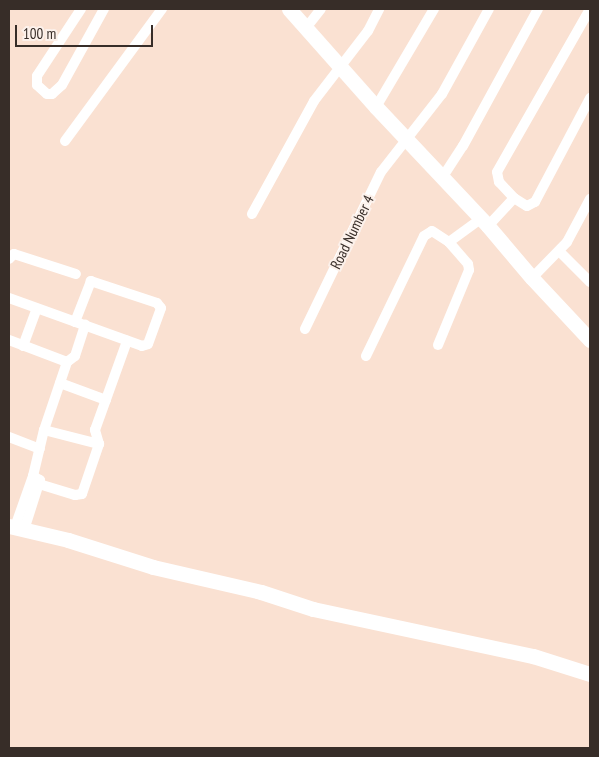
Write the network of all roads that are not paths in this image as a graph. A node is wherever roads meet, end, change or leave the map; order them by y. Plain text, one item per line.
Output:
1 (80, 9) edge
2 (104, 9) edge
3 (162, 9) edge
4 (289, 9) edge
5 (321, 9) edge
6 (380, 9) edge
7 (434, 9) edge
8 (489, 9) edge
9 (538, 9) edge
10 (590, 9) edge
11 (306, 28) junction
12 (340, 65) junction
13 (590, 98) edge
14 (376, 107) junction
15 (406, 139) junction
16 (66, 141) dead end
17 (442, 178) junction
18 (514, 198) junction
19 (590, 199) edge
20 (252, 214) dead end
21 (484, 222) junction
22 (449, 242) junction
23 (559, 251) junction
24 (9, 260) edge
25 (76, 274) dead end
26 (532, 278) junction
27 (590, 282) edge
28 (9, 298) edge
29 (37, 308) junction
30 (80, 324) junction
31 (305, 329) dead end
32 (9, 340) edge
33 (590, 340) edge
34 (127, 341) junction
35 (438, 345) dead end
36 (23, 346) junction
37 (366, 356) dead end
38 (67, 362) junction
39 (60, 383) junction
40 (106, 400) junction
41 (44, 430) junction
42 (9, 438) edge
43 (99, 444) junction
44 (40, 449) junction
45 (36, 480) junction
46 (16, 528) edge
47 (590, 674) edge

1 - 2 street
3 - 16 street
4 - 11 street
5 - 11 street
6 - 12 street
7 - 14 street
8 - 15 street, Road Number 4
9 - 17 street
10 - 18 street
11 - 12 street
12 - 14 street
12 - 20 street
13 - 18 street
14 - 15 street
15 - 17 street
15 - 31 street, Road Number 4
17 - 21 street
18 - 21 street
19 - 23 street
21 - 22 street
21 - 26 street
22 - 35 street
22 - 37 street
23 - 26 street
23 - 27 street
24 - 25 street
26 - 33 street
28 - 29 street
29 - 30 street
29 - 36 street
30 - 34 street
30 - 34 street
30 - 38 street
32 - 36 street
34 - 40 street
36 - 38 street
38 - 39 street
39 - 40 street
39 - 41 street
40 - 43 street
41 - 43 street
41 - 44 street
42 - 44 street
43 - 45 street
44 - 45 street
45 - 46 street
46 - 47 street

